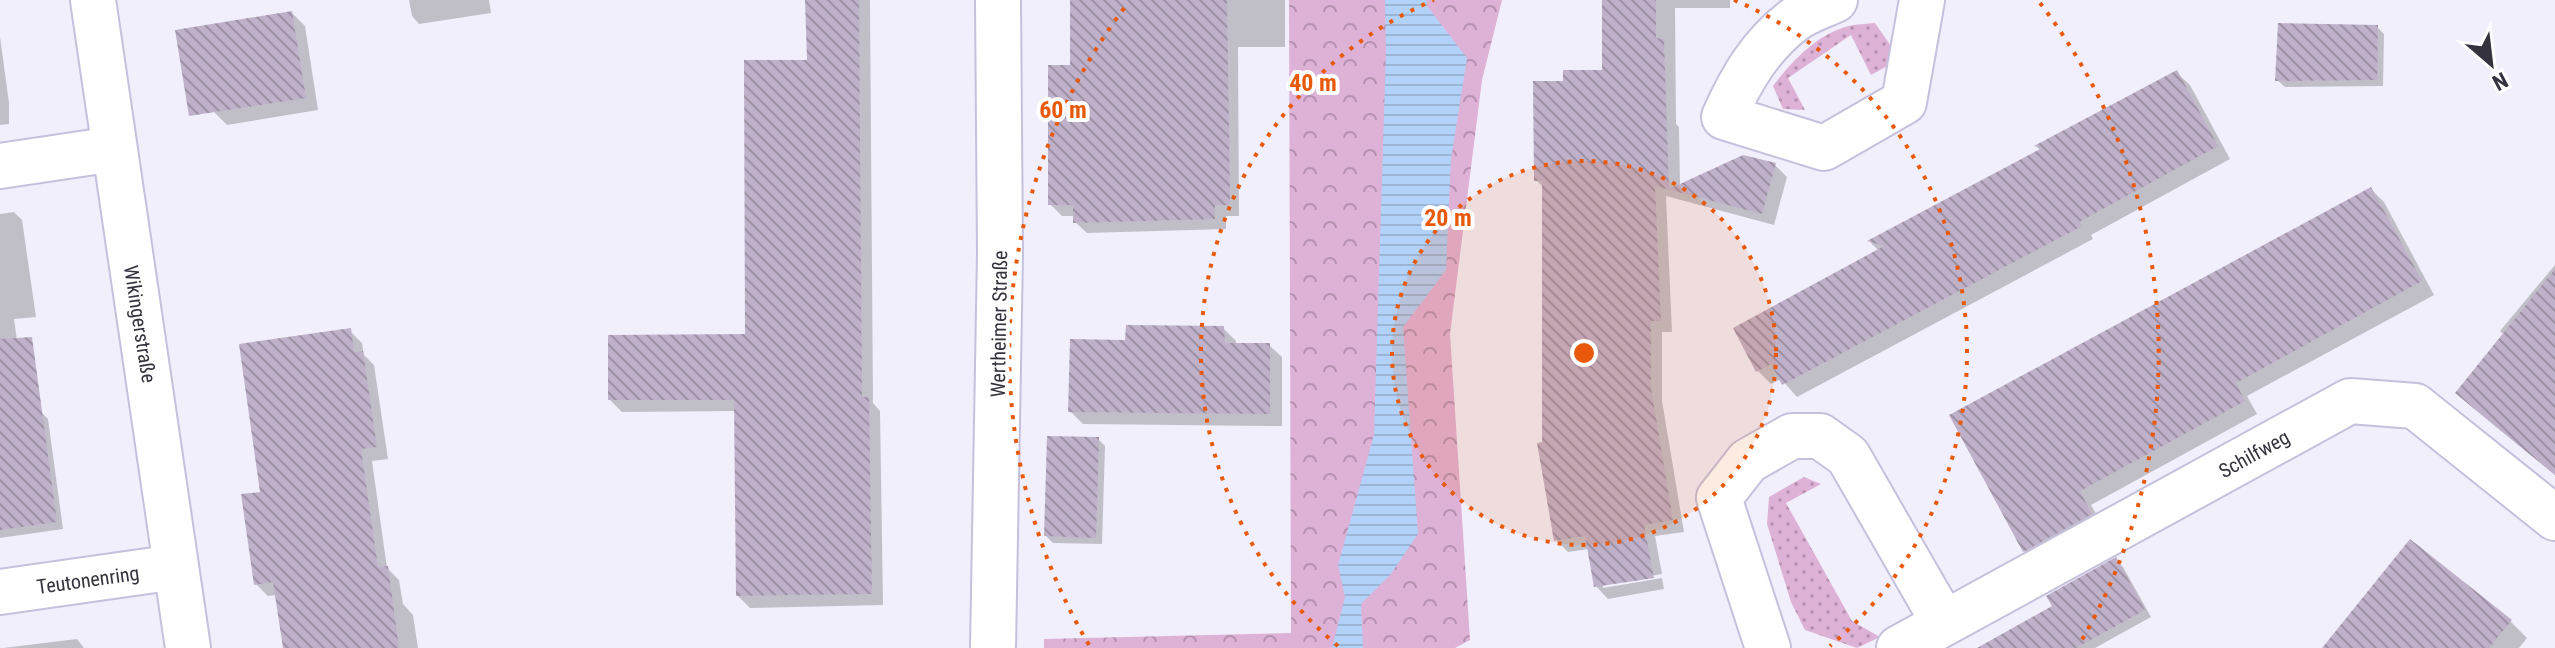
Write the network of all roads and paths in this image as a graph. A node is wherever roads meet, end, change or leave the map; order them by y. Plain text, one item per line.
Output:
1 (93, 0) edge
2 (998, 0) edge
3 (1835, 0) edge
4 (1922, 0) edge
5 (114, 149) junction
6 (0, 166) edge
7 (2555, 518) edge
8 (176, 567) junction
9 (0, 592) edge
10 (1944, 623) junction
11 (188, 648) edge
12 (993, 648) edge
13 (1768, 648) edge
14 (1899, 648) edge

1 - 5 street, Wikingerstraße
2 - 12 street, Wertheimer Straße
3 - 4 street
5 - 6 street
5 - 8 street, Wikingerstraße
7 - 10 street, Schilfweg
8 - 9 street, Teutonenring
8 - 11 street, Wikingerstraße
10 - 13 street
10 - 14 street, Schilfweg

